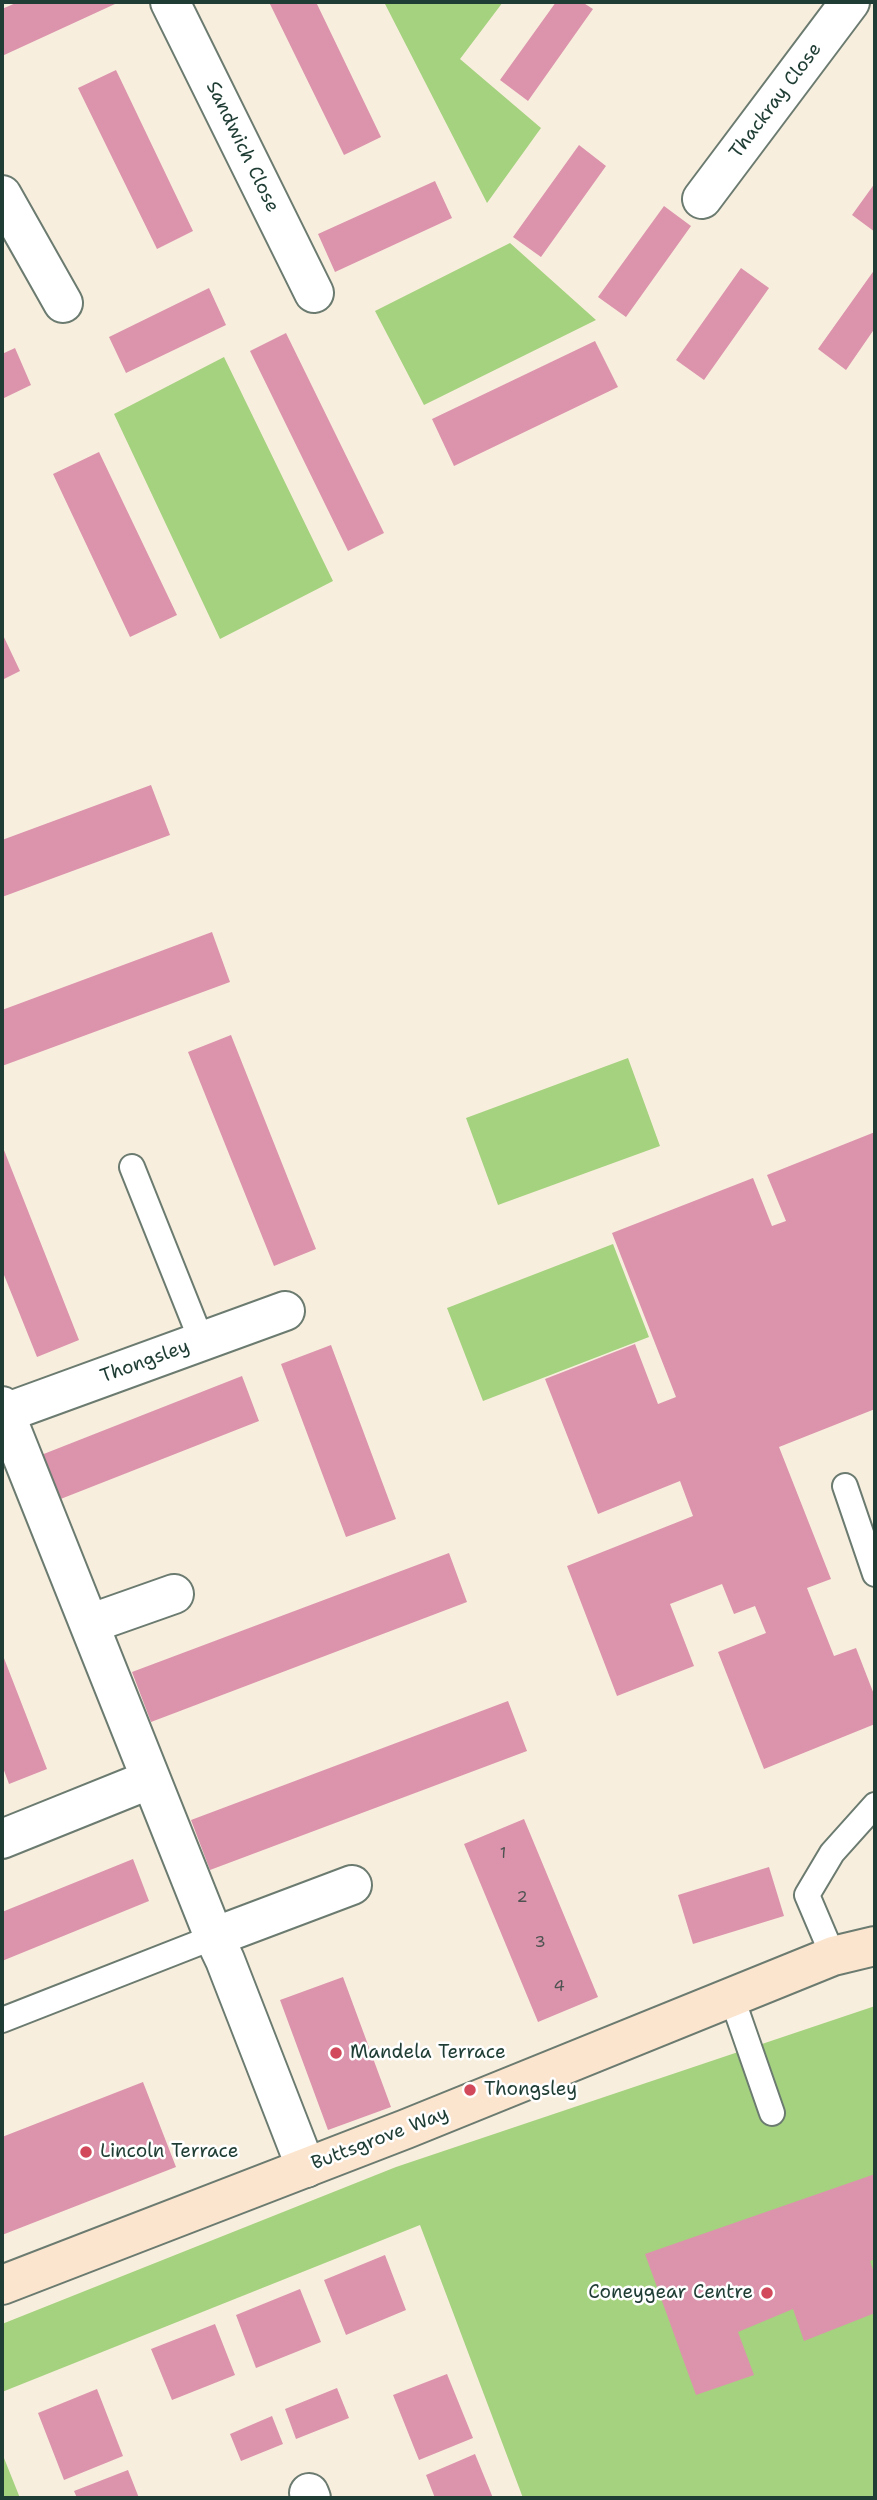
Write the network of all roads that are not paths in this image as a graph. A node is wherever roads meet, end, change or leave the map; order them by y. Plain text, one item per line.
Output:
1 (170, 2) edge
2 (849, 2) edge
3 (2, 195) edge
4 (702, 199) dead end
5 (314, 293) dead end
6 (63, 303) dead end
7 (132, 1167) dead end
8 (285, 1311) dead end
9 (202, 1342) junction
10 (3, 1410) edge
11 (845, 1486) dead end
12 (875, 1574) edge
13 (174, 1594) dead end
14 (89, 1624) junction
15 (151, 1779) junction
16 (875, 1805) edge
17 (2, 1839) edge
18 (352, 1885) dead end
19 (214, 1937) junction
20 (875, 1946) edge
21 (833, 1956) junction
22 (732, 1998) junction
23 (2, 2020) edge
24 (772, 2113) dead end
25 (306, 2168) junction
26 (2, 2285) edge

1 - 5 street, Sandwich Close
2 - 4 street, Thackray Close
3 - 6 street
7 - 9 lane
8 - 9 street, Thongsley
9 - 10 street, Thongsley
10 - 14 street, Thongsley
11 - 12 lane
13 - 14 street
14 - 15 street, Thongsley
15 - 17 street
15 - 19 street, Thongsley
16 - 21 lane
18 - 19 street
19 - 23 lane
19 - 25 street, Thongsley
20 - 21 street, Buttsgrove Way
21 - 22 street, Buttsgrove Way
22 - 24 lane
22 - 25 street, Buttsgrove Way
25 - 26 street, Buttsgrove Way

